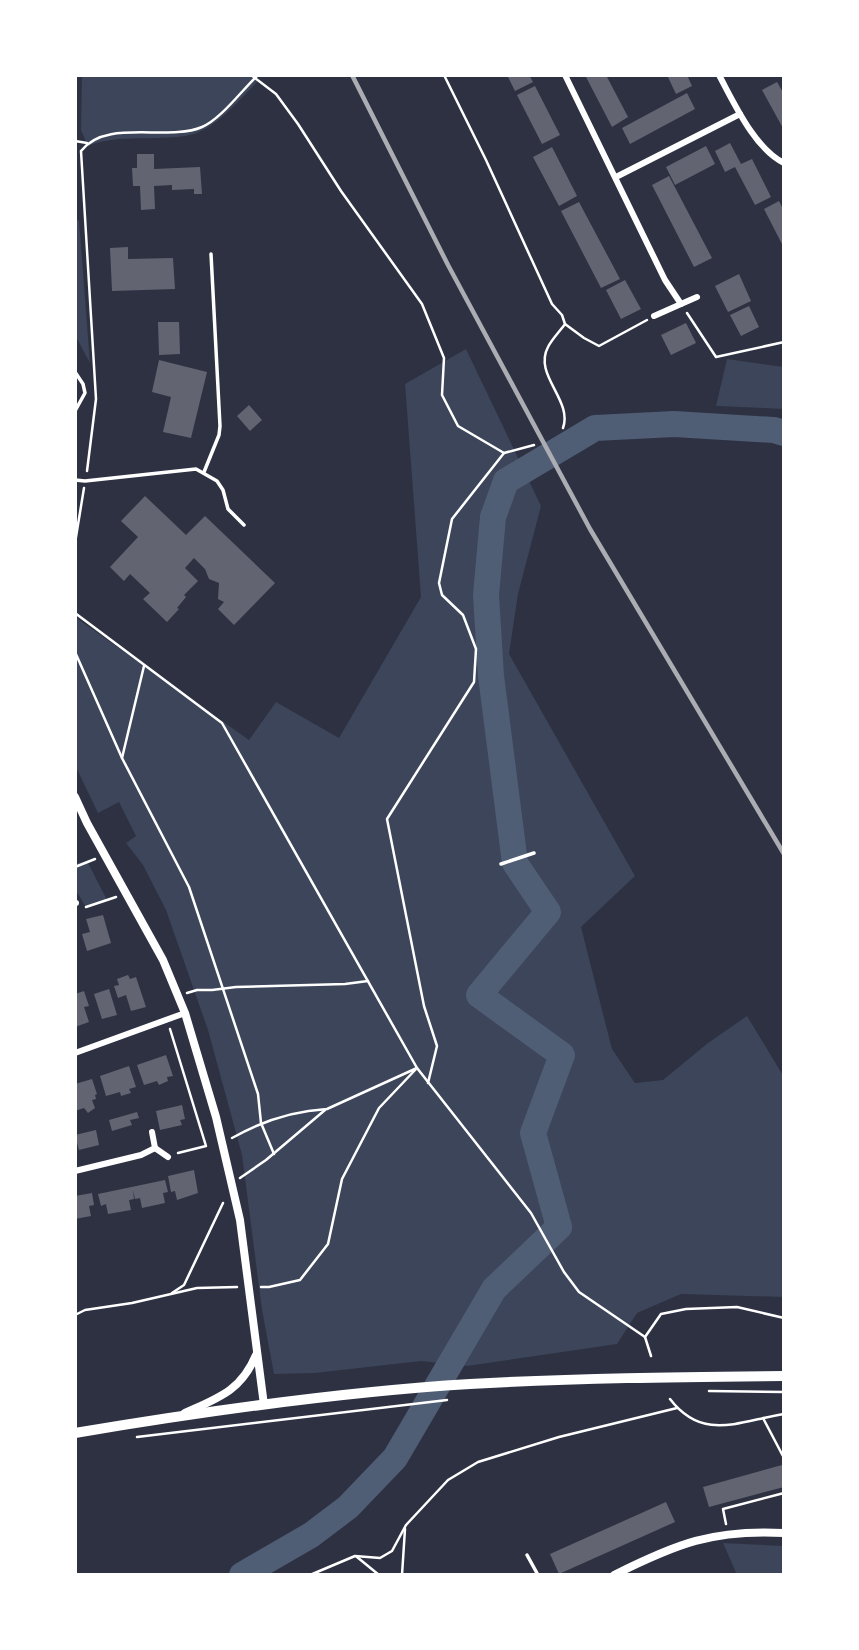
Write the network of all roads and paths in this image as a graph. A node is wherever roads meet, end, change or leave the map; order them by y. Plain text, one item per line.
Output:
1 (251, 75) edge
2 (258, 75) edge
3 (444, 75) edge
4 (565, 75) edge
5 (719, 75) edge
6 (254, 79) junction
7 (740, 114) junction
8 (75, 141) edge
9 (88, 143) junction
10 (784, 163) edge
11 (616, 177) junction
12 (211, 254) dead end
13 (697, 297) dead end
14 (681, 304) junction
15 (654, 316) joint
16 (565, 324) junction
17 (784, 342) edge
18 (75, 372) edge
19 (75, 411) edge
20 (564, 428) dead end
21 (534, 445) dead end
22 (504, 453) junction
23 (204, 472) junction
24 (75, 480) edge
25 (85, 481) junction
26 (244, 525) dead end
27 (75, 543) edge
28 (75, 614) edge
29 (75, 652) edge
30 (145, 665) junction
31 (122, 758) junction
32 (75, 797) edge
33 (534, 853) dead end
34 (105, 856) junction
35 (501, 864) dead end
36 (75, 867) edge
37 (126, 895) junction
38 (76, 903) edge
39 (368, 981) junction
40 (225, 988) junction
41 (178, 996) junction
42 (185, 1013) junction
43 (167, 1019) junction
44 (75, 1053) edge
45 (417, 1068) junction
46 (428, 1083) junction
47 (261, 1123) junction
48 (152, 1132) dead end
49 (222, 1143) junction
50 (155, 1148) junction
51 (274, 1154) dead end
52 (168, 1157) joint
53 (75, 1171) edge
54 (248, 1286) junction
55 (75, 1315) edge
56 (784, 1318) edge
57 (645, 1337) junction
58 (257, 1352) junction
59 (652, 1356) dead end
60 (784, 1376) edge
61 (702, 1391) dead end
62 (784, 1392) edge
63 (451, 1399) dead end
64 (670, 1399) dead end
65 (264, 1405) junction
66 (677, 1408) junction
67 (784, 1414) edge
68 (179, 1416) junction
69 (763, 1418) junction
70 (75, 1433) edge
71 (130, 1438) dead end
72 (784, 1458) edge
73 (784, 1493) edge
74 (405, 1525) junction
75 (784, 1533) edge
76 (728, 1534) junction
77 (527, 1555) dead end
78 (355, 1556) junction
79 (310, 1575) edge
80 (379, 1575) edge
81 (402, 1575) edge
82 (538, 1575) edge
83 (614, 1575) edge

1 - 6 path
2 - 6 path
3 - 16 path
4 - 11 street
5 - 7 street
6 - 9 path
6 - 22 path
7 - 10 street
7 - 11 street
8 - 9 path
9 - 25 path
11 - 14 street
12 - 23 lane
13 - 14 street
14 - 15 street
14 - 17 path
15 - 16 path
16 - 20 path
18 - 19 lane
21 - 22 path
22 - 46 path
23 - 25 lane
23 - 26 lane
24 - 25 lane
25 - 27 path
28 - 30 path
29 - 31 path
30 - 31 path
30 - 39 path
31 - 40 path
32 - 34 street
33 - 35 lane
34 - 36 path
34 - 37 street
37 - 38 path
37 - 41 street
39 - 40 path
39 - 45 path
40 - 41 path
40 - 47 path
41 - 42 street
42 - 43 street
42 - 49 street
43 - 44 street
43 - 52 path
45 - 46 path
45 - 47 path
45 - 54 path
46 - 57 path
47 - 49 path
47 - 51 path
48 - 50 street
49 - 54 street
50 - 52 street
50 - 53 street
54 - 55 path
54 - 58 street
56 - 57 path
57 - 59 path
58 - 65 street
58 - 68 street
60 - 65 main road
61 - 62 path
63 - 71 path
64 - 66 path
65 - 68 main road
66 - 69 path
66 - 74 path
67 - 69 path
68 - 70 main road
69 - 72 path
73 - 76 path
74 - 78 path
74 - 81 path
75 - 76 street
76 - 83 street
77 - 82 lane
78 - 79 path
78 - 80 path

